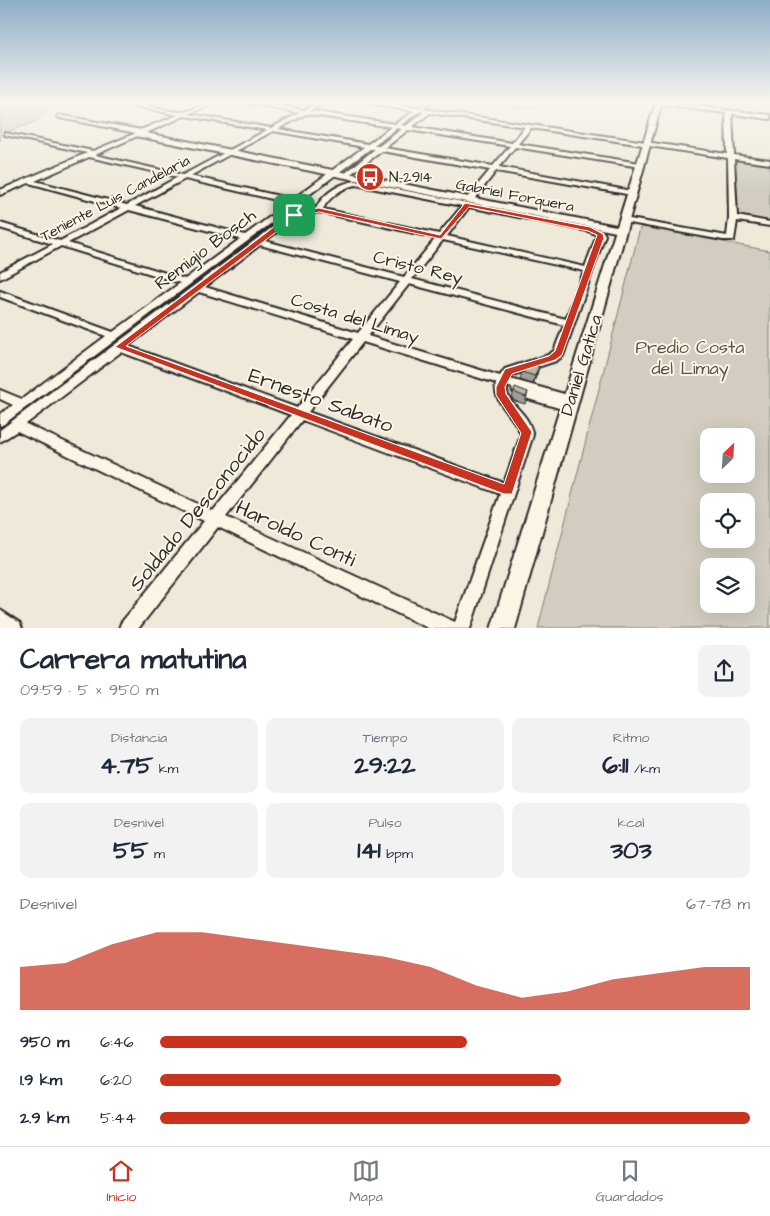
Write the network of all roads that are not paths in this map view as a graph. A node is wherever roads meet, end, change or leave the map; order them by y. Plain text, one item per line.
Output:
1 (133, 131) edge
2 (145, 131) edge
3 (270, 131) edge
4 (279, 131) edge
5 (389, 131) edge
6 (403, 131) edge
7 (428, 131) edge
8 (526, 131) edge
9 (564, 131) edge
10 (651, 131) edge
11 (729, 131) edge
12 (141, 133) junction
13 (7, 134) dead end
14 (647, 144) junction
15 (514, 145) junction
16 (369, 147) junction
17 (380, 149) junction
18 (230, 152) junction
19 (90, 154) junction
20 (730, 156) junction
21 (770, 162) edge
22 (640, 165) junction
23 (494, 169) junction
24 (335, 173) junction
25 (184, 177) junction
26 (348, 179) junction
27 (28, 181) junction
28 (0, 193) edge
29 (632, 193) junction
30 (296, 202) junction
31 (468, 202) junction
32 (129, 207) junction
33 (319, 210) junction
34 (732, 218) junction
35 (770, 224) edge
36 (0, 225) edge
37 (623, 225) junction
38 (599, 232) joint
39 (441, 237) junction
40 (247, 238) junction
41 (257, 242) junction
42 (61, 244) junction
43 (589, 270) junction
44 (0, 276) edge
45 (406, 280) junction
46 (192, 285) junction
47 (0, 294) edge
48 (570, 323) junction
49 (360, 338) junction
50 (117, 341) junction
51 (503, 381) junction
52 (0, 394) edge
53 (570, 403) junction
54 (23, 404) junction
55 (300, 414) junction
56 (0, 421) edge
57 (15, 425) junction
58 (0, 437) edge
59 (508, 490) junction
60 (215, 519) junction
61 (0, 620) edge
62 (14, 628) edge
63 (127, 628) edge
64 (450, 628) edge
65 (461, 628) edge
66 (503, 628) edge

1 - 12 street, Gabriel Forquera
2 - 12 street
3 - 18 street, Teniente Luis Candelaria
4 - 16 street
5 - 16 street, Remigio Bosch
6 - 17 street
7 - 15 street
8 - 15 street, Soldado Desconocido
9 - 14 street
10 - 14 main road, Daniel Gatica
11 - 20 street
12 - 18 street, Gabriel Forquera
12 - 19 street
13 - 19 street
14 - 20 street
14 - 22 main road, Daniel Gatica
15 - 22 street
15 - 23 street, Soldado Desconocido
16 - 17 street
16 - 24 street, Remigio Bosch
17 - 23 street
17 - 26 street
18 - 24 street, Gabriel Forquera
18 - 25 street, Teniente Luis Candelaria
19 - 25 street
19 - 27 street
20 - 21 street
20 - 34 street
22 - 29 main road, Daniel Gatica
23 - 29 street
23 - 31 street, Soldado Desconocido
24 - 26 street, Gabriel Forquera
24 - 30 street, Remigio Bosch
25 - 30 street
25 - 32 street, Teniente Luis Candelaria
26 - 31 street, Gabriel Forquera
26 - 33 street
27 - 28 street
27 - 32 street
29 - 37 main road, Daniel Gatica
30 - 40 street, Remigio Bosch
31 - 37 street, Gabriel Forquera
31 - 38 street, Gabriel Forquera
31 - 39 street, Soldado Desconocido
32 - 40 street
32 - 42 street, Teniente Luis Candelaria
33 - 39 street
33 - 41 street, Remigio Bosch
34 - 35 street
34 - 37 street, Gabriel Forquera
36 - 42 street, Costa del Limay
37 - 53 main road, Daniel Gatica
38 - 43 street, Daniel Gatica
39 - 43 street
39 - 45 street, Soldado Desconocido
40 - 46 street, Remigio Bosch
41 - 45 street, Cristo Rey
41 - 46 street, Remigio Bosch
42 - 44 street, Teniente Luis Candelaria
42 - 46 street, Costa del Limay
43 - 48 street, Daniel Gatica
45 - 48 street, Cristo Rey
45 - 49 street, Soldado Desconocido
46 - 49 street, Costa del Limay
46 - 50 street, Remigio Bosch
47 - 50 street, Ernesto Sabato
48 - 51 street, Daniel Gatica
49 - 51 street, Costa del Limay
49 - 55 street, Soldado Desconocido
50 - 54 street, Remigio Bosch
50 - 55 street, Ernesto Sabato
50 - 57 street, Remigio Bosch
51 - 53 street, Costa del Limay
51 - 59 street
52 - 54 street
53 - 66 main road, Daniel Gatica
54 - 56 street, Remigio Bosch
55 - 59 street, Ernesto Sabato
55 - 60 street, Soldado Desconocido
57 - 58 street, Remigio Bosch
57 - 60 street, Haroldo Conti
59 - 65 street
60 - 63 street, Soldado Desconocido
60 - 64 street, Haroldo Conti
61 - 62 street

